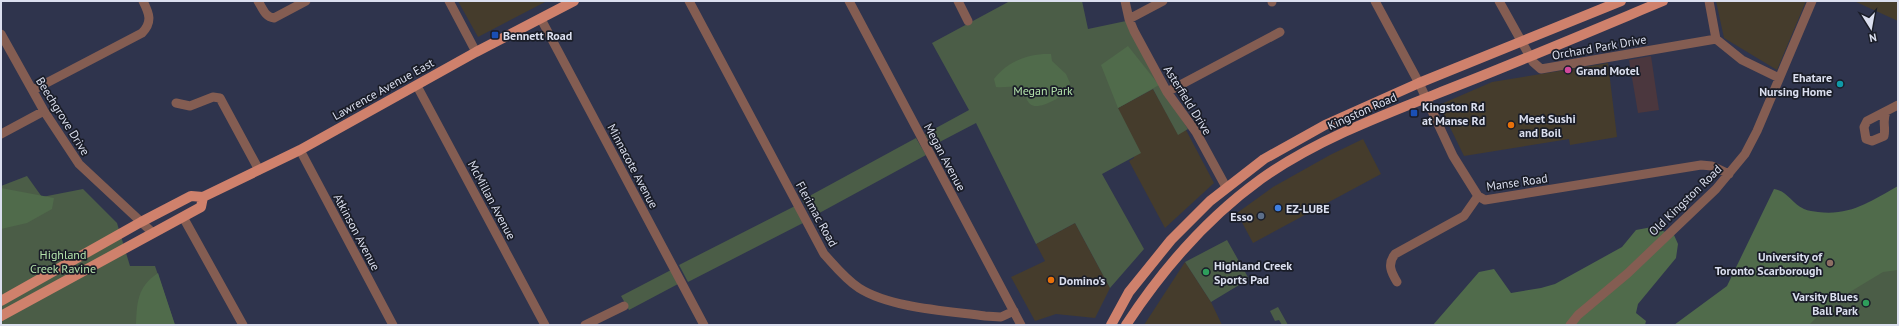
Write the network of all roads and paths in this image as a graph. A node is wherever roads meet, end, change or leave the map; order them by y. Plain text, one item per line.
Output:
1 (143, 1) edge
2 (258, 1) edge
3 (306, 1) edge
4 (449, 1) edge
5 (574, 1) edge
6 (690, 1) edge
7 (849, 1) edge
8 (958, 1) edge
9 (1125, 1) edge
10 (1163, 1) edge
11 (1375, 1) edge
12 (1499, 1) edge
13 (1622, 1) edge
14 (1663, 1) edge
15 (1709, 1) edge
16 (1812, 1) edge
17 (541, 19) junction
18 (1129, 19) junction
19 (968, 21) dead end
20 (1280, 32) dead end
21 (1, 34) edge
22 (1716, 39) junction
23 (1522, 42) junction
24 (476, 52) junction
25 (1530, 56) junction
26 (1779, 78) junction
27 (1419, 83) junction
28 (417, 86) junction
29 (33, 90) junction
30 (1167, 92) junction
31 (1426, 98) junction
32 (176, 103) dead end
33 (1898, 105) edge
34 (44, 111) junction
35 (1886, 112) dead end
36 (1, 134) edge
37 (300, 150) junction
38 (259, 170) junction
39 (1729, 174) junction
40 (1226, 187) junction
41 (1478, 196) junction
42 (203, 197) junction
43 (183, 217) junction
44 (141, 222) junction
45 (153, 233) junction
46 (1397, 282) dead end
47 (1, 302) edge
48 (624, 306) dead end
49 (1014, 311) junction
50 (4, 314) edge
51 (243, 325) edge
52 (393, 325) edge
53 (545, 325) edge
54 (585, 325) edge
55 (704, 325) edge
56 (1021, 325) edge
57 (1110, 325) edge
58 (1126, 325) edge
59 (1570, 325) edge

1 - 29 street
2 - 3 street
4 - 24 street
5 - 17 main road, Lawrence Avenue East
6 - 49 street, Flerimac Road
7 - 49 street, Megan Avenue
8 - 19 street
9 - 18 street, Asterfield Drive
10 - 18 street
11 - 27 street, Manse Road
12 - 23 street, Orchard Park Drive
13 - 23 main road, Kingston Road
14 - 25 main road, Kingston Road
15 - 22 street
16 - 26 street, Old Kingston Road
17 - 24 main road, Lawrence Avenue East
17 - 55 street, Minnacote Avenue
18 - 30 street, Asterfield Drive
20 - 30 street
21 - 29 street, Beechgrove Drive
22 - 25 street, Orchard Park Drive
22 - 26 street
23 - 25 street, Orchard Park Drive
23 - 27 main road, Kingston Road
24 - 28 main road, Lawrence Avenue East
25 - 31 main road, Kingston Road
26 - 39 street, Old Kingston Road
27 - 31 street, Manse Road
27 - 40 main road, Kingston Road
28 - 37 main road, Lawrence Avenue East
28 - 53 street, McMillan Avenue
29 - 34 street, Beechgrove Drive
30 - 40 street, Asterfield Drive
31 - 41 street, Manse Road
31 - 58 main road, Kingston Road
32 - 38 street
33 - 35 street
34 - 36 street
34 - 44 street, Beechgrove Drive
37 - 38 main road, Lawrence Avenue East
37 - 52 street, Atkinson Avenue
38 - 42 main road, Lawrence Avenue East
39 - 41 street, Manse Road
39 - 59 street, Old Kingston Road
40 - 57 main road, Kingston Road
41 - 46 street
42 - 43 main road, Lawrence Avenue East
42 - 44 main road, Lawrence Avenue East
43 - 45 main road, Lawrence Avenue East
43 - 51 street
44 - 45 street, Beechgrove Drive
44 - 47 main road, Lawrence Avenue East
45 - 50 main road, Lawrence Avenue East
48 - 54 street
49 - 56 street, Megan Avenue

